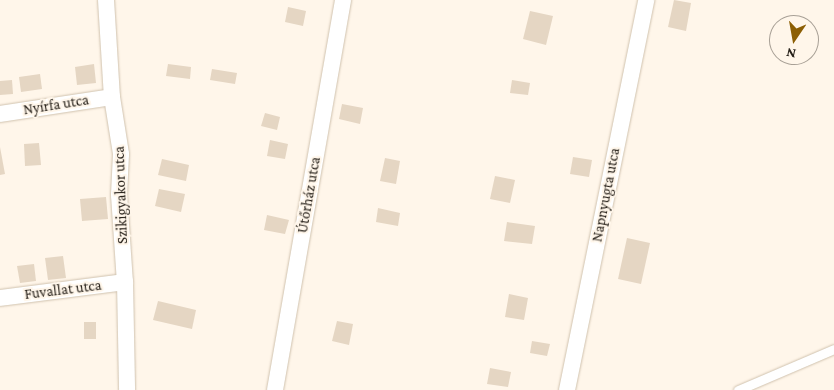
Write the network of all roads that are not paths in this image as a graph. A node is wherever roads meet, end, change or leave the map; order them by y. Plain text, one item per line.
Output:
1 (106, 0) edge
2 (343, 0) edge
3 (646, 0) edge
4 (112, 97) junction
5 (0, 114) edge
6 (125, 282) junction
7 (0, 298) edge
8 (834, 349) edge
9 (128, 390) edge
10 (275, 390) edge
11 (567, 390) edge
12 (738, 390) edge

1 - 4 street, Szikigyakor utca
2 - 10 street, Útőrház utca
3 - 11 street, Napnyugta utca
4 - 5 street, Nyírfa utca
4 - 6 street, Szikigyakor utca
6 - 7 street, Fuvallat utca
6 - 9 street, Szikigyakor utca
8 - 12 lane

